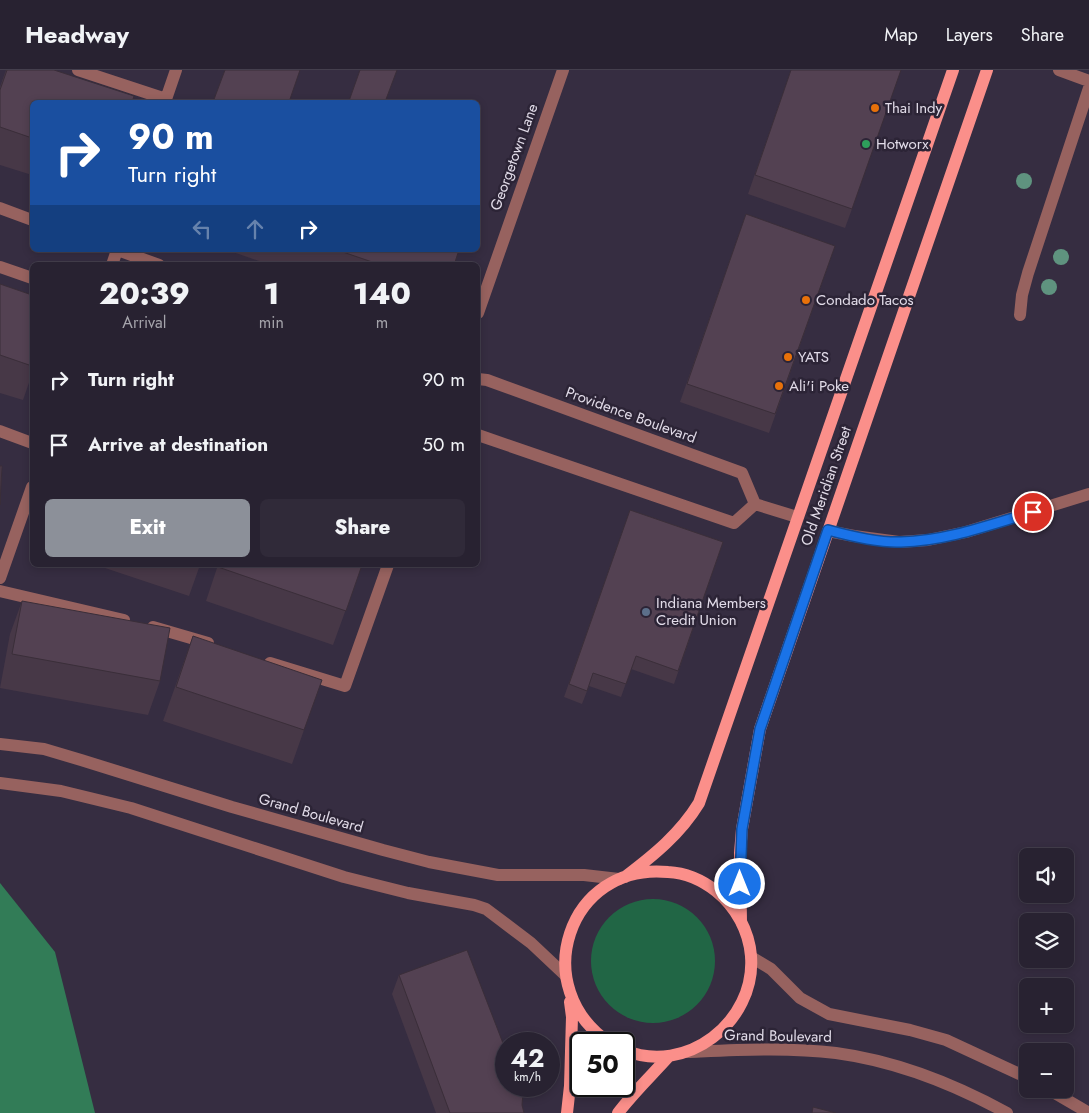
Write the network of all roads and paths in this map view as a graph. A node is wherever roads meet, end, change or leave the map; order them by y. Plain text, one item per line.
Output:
1 (78, 70) edge
2 (176, 70) edge
3 (563, 70) edge
4 (953, 70) edge
5 (987, 70) edge
6 (1059, 70) edge
7 (1089, 81) edge
8 (1089, 88) edge
9 (163, 100) edge
10 (166, 100) edge
11 (0, 208) edge
12 (30, 219) edge
13 (123, 252) edge
14 (151, 262) edge
15 (0, 267) edge
16 (30, 277) edge
17 (480, 307) edge
18 (1020, 315) dead end
19 (480, 378) edge
20 (0, 431) edge
21 (480, 436) edge
22 (30, 442) edge
23 (30, 493) edge
24 (1089, 494) edge
25 (754, 504) junction
26 (797, 518) junction
27 (828, 530) junction
28 (387, 567) edge
29 (0, 578) edge
30 (0, 591) edge
31 (216, 646) edge
32 (262, 660) edge
33 (0, 744) edge
34 (0, 783) edge
35 (622, 878) junction
36 (741, 922) junction
37 (751, 956) junction
38 (565, 976) junction
39 (568, 990) junction
40 (595, 1032) edge
41 (687, 1052) junction
42 (635, 1054) edge
43 (669, 1056) junction
44 (1019, 1074) edge
45 (1063, 1098) edge
46 (567, 1113) edge
47 (618, 1113) edge
48 (1007, 1113) edge
49 (1089, 1113) edge

1 - 9 street
2 - 10 street
3 - 17 street, Georgetown Lane
4 - 26 main road, Old Meridian Street
5 - 27 main road, Old Meridian Street
6 - 7 street
8 - 18 street
11 - 12 street
13 - 14 street
15 - 16 street
19 - 25 street, Providence Boulevard
20 - 22 street
21 - 25 street
23 - 29 street
24 - 27 street
25 - 26 street
26 - 35 main road, Old Meridian Street
27 - 36 main road, Old Meridian Street
28 - 32 street
30 - 31 street
33 - 35 street, Grand Boulevard
34 - 38 street
35 - 36 main road
35 - 38 main road, Old Meridian Street
36 - 37 main road
37 - 41 main road
37 - 44 street, Grand Boulevard
38 - 39 main road, Old Meridian Street
39 - 40 main road
39 - 46 main road
41 - 43 main road
41 - 48 street, Grand Boulevard
42 - 43 main road
43 - 47 main road
45 - 49 street

